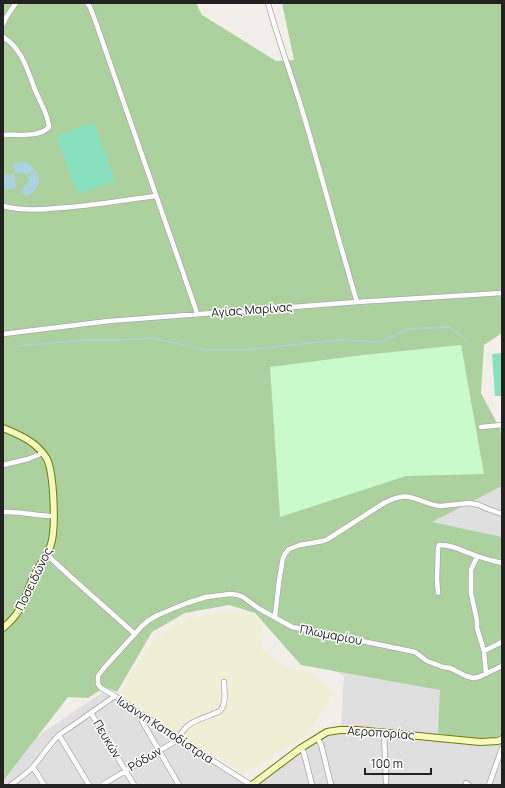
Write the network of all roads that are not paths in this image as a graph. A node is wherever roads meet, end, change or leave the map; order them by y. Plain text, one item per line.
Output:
1 (16, 3) edge
2 (87, 3) edge
3 (268, 3) edge
4 (3, 24) edge
5 (3, 37) edge
6 (3, 135) edge
7 (156, 196) junction
8 (3, 206) edge
9 (502, 293) edge
10 (358, 302) junction
11 (197, 314) junction
12 (3, 334) edge
13 (502, 425) edge
14 (481, 427) dead end
15 (3, 428) edge
16 (43, 454) junction
17 (3, 465) edge
18 (3, 512) edge
19 (502, 514) edge
20 (54, 516) junction
21 (46, 554) junction
22 (477, 556) junction
23 (502, 563) edge
24 (438, 593) dead end
25 (275, 617) junction
26 (3, 628) edge
27 (135, 634) junction
28 (502, 642) edge
29 (484, 651) junction
30 (502, 666) edge
31 (486, 674) junction
32 (224, 682) dead end
33 (115, 696) junction
34 (140, 712) junction
35 (91, 713) junction
36 (384, 733) junction
37 (59, 735) junction
38 (316, 738) junction
39 (179, 739) junction
40 (502, 739) edge
41 (301, 748) junction
42 (502, 748) edge
43 (159, 751) junction
44 (33, 766) junction
45 (126, 771) junction
46 (386, 782) dead end
47 (11, 785) edge
48 (44, 785) edge
49 (89, 785) edge
50 (102, 785) edge
51 (134, 785) edge
52 (179, 785) edge
53 (252, 785) edge
54 (312, 785) edge
55 (331, 785) edge
56 (489, 785) edge

1 - 4 street
2 - 7 street
3 - 10 street
5 - 6 street
7 - 8 street
7 - 11 street
9 - 10 street, Αγίας Μαρίνας
10 - 11 street, Αγίας Μαρίνας
11 - 12 street, Αγίας Μαρίνας
13 - 14 street
15 - 16 street, Ποσειδώνος
16 - 17 street
16 - 20 street, Ποσειδώνος
18 - 20 street
19 - 25 street
20 - 21 street, Ποσειδώνος
21 - 26 street, Ποσειδώνος
21 - 27 street
22 - 23 street
22 - 24 street
22 - 29 street
25 - 27 street, Πλωμαρίου
25 - 31 street, Πλωμαρίου
27 - 33 street, Πλωμαρίου
28 - 29 street
29 - 31 street
30 - 31 street, Πλωμαρίου
32 - 39 street, Ρόδων
33 - 34 street, Ιωάννη Καποδίστρια
33 - 35 street, Ιωάννη Καποδίστρια
34 - 39 street, Ιωάννη Καποδίστρια
34 - 43 street
35 - 37 street, Ιωάννη Καποδίστρια
35 - 45 street, Πευκών
36 - 38 street, Αεροπορίας
36 - 40 street, Αεροπορίας
36 - 46 street
37 - 44 street, Ιωάννη Καποδίστρια
37 - 49 street
38 - 41 street, Αεροπορίας
38 - 55 street
39 - 43 street, Ρόδων
39 - 53 street, Ιωάννη Καποδίστρια
41 - 53 street, Αεροπορίας
41 - 54 street
42 - 56 street
43 - 45 street, Ρόδων
43 - 52 street
44 - 47 street, Ιωάννη Καποδίστρια
44 - 48 street
45 - 50 street, Ρόδων
45 - 51 street, Πευκών

